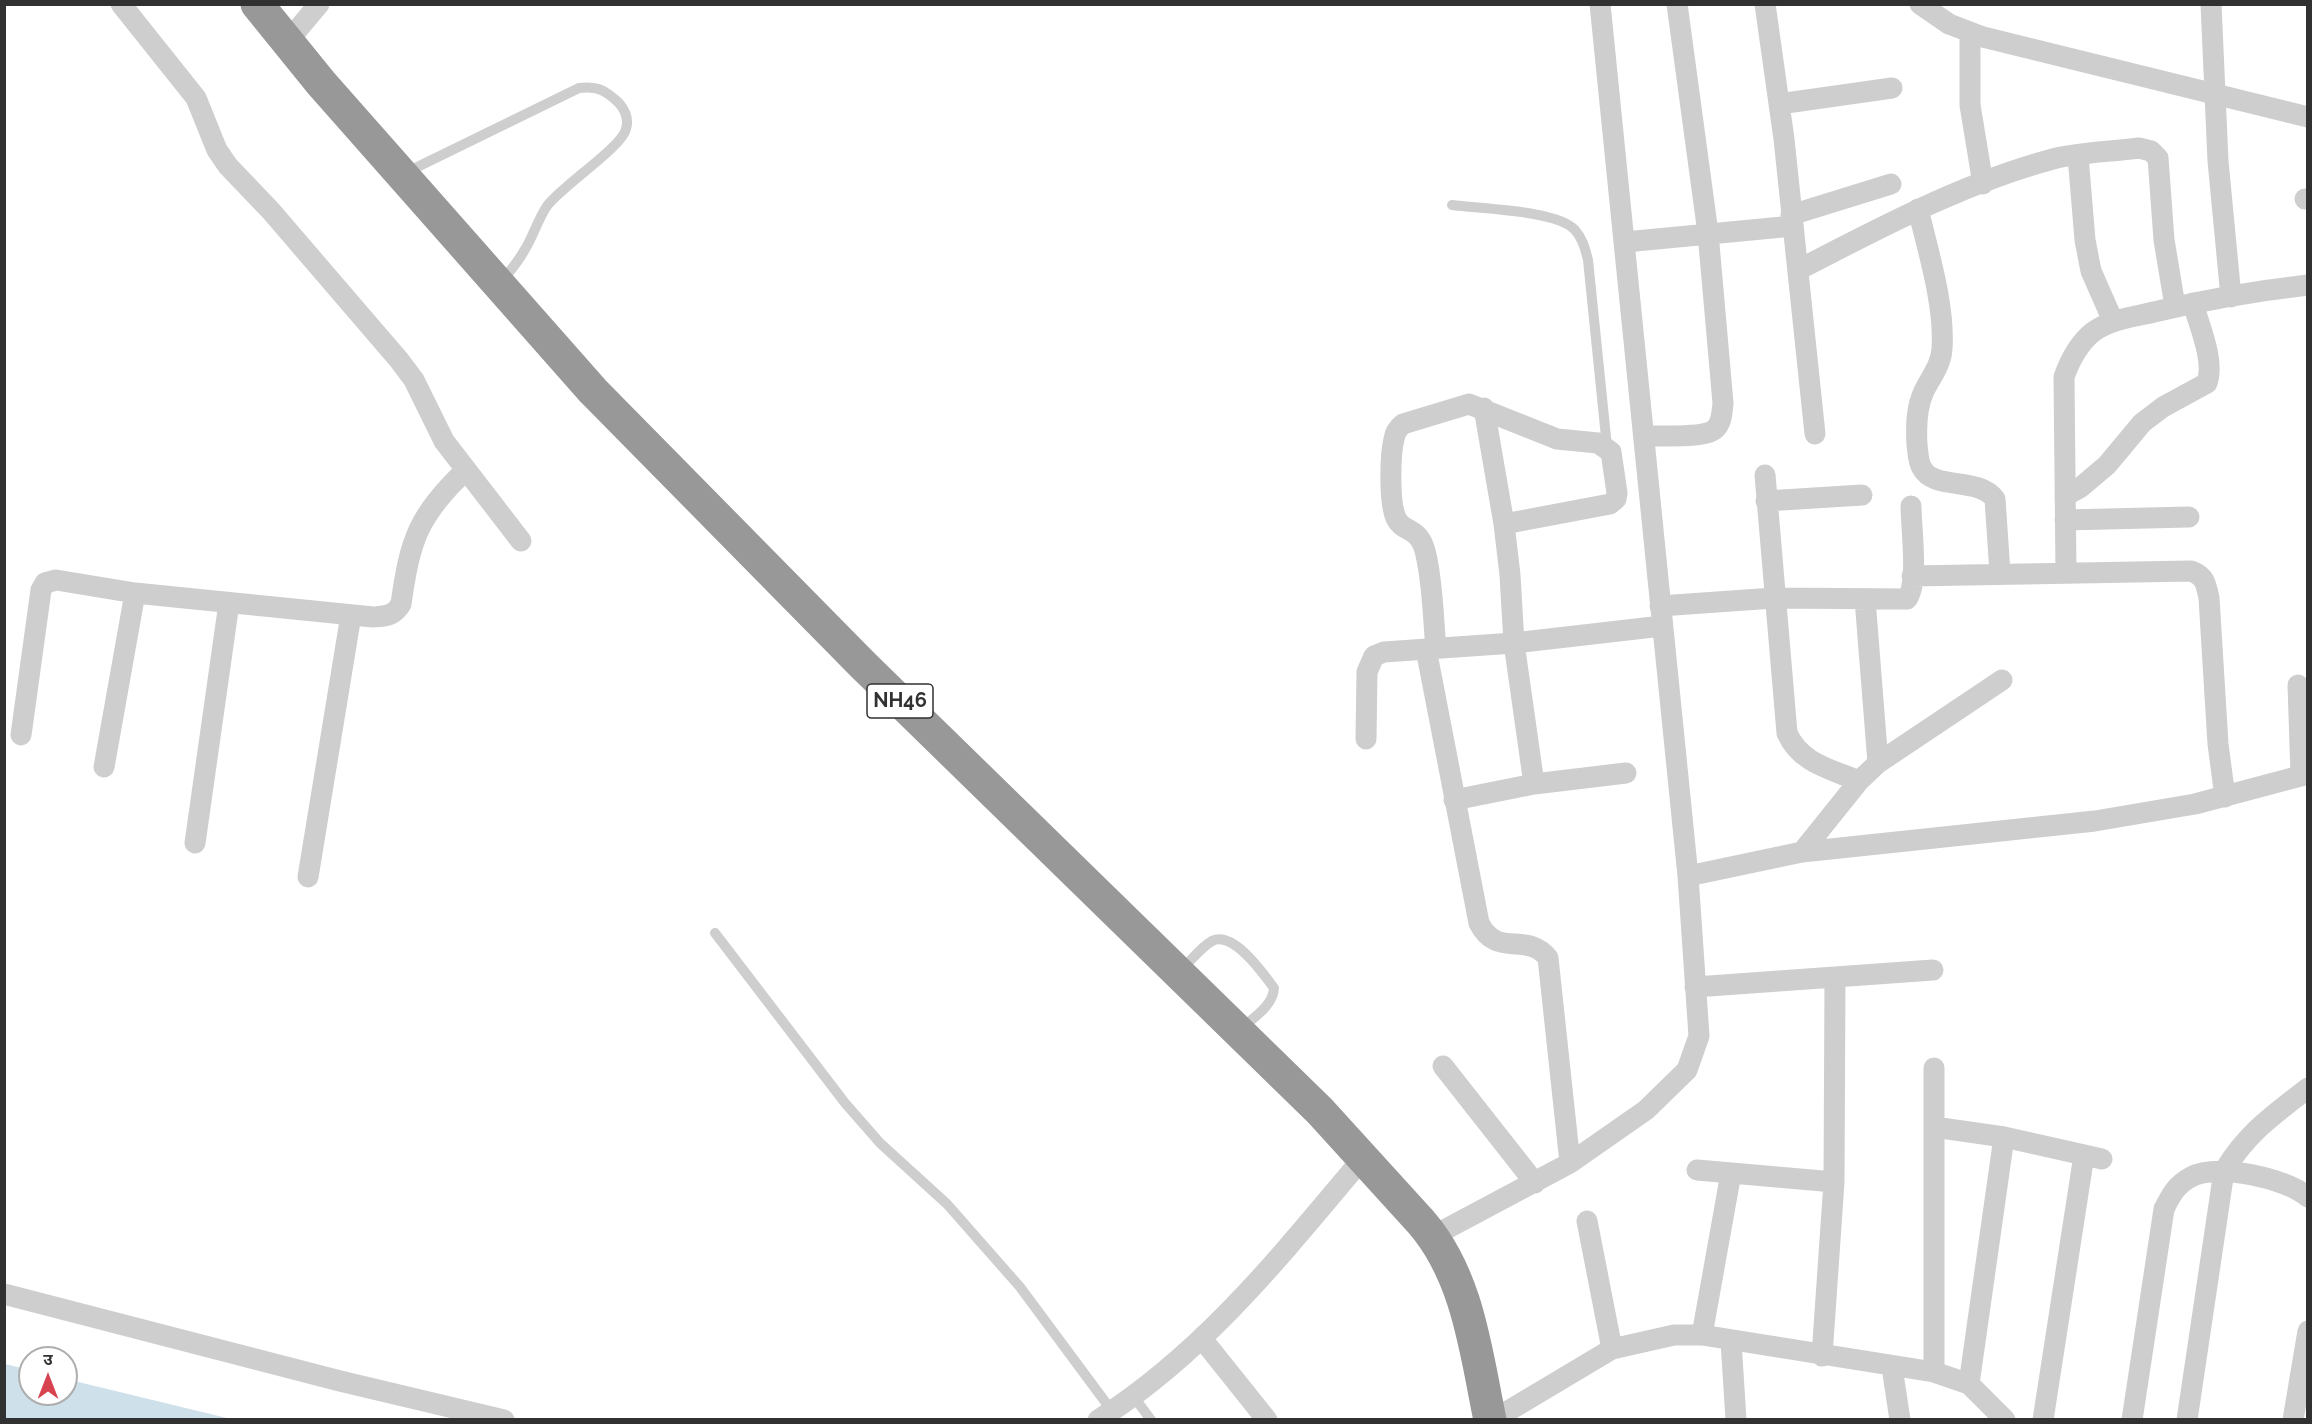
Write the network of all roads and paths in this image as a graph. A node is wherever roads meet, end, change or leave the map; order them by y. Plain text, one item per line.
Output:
1 (121, 4) edge
2 (256, 4) edge
3 (319, 4) edge
4 (1600, 4) edge
5 (1677, 4) edge
6 (1765, 4) edge
7 (1920, 4) edge
8 (2211, 4) edge
9 (1970, 32) junction
10 (288, 41) junction
11 (1892, 88) dead end
12 (2215, 95) junction
13 (1779, 104) junction
14 (2307, 117) edge
15 (2078, 156) junction
16 (402, 175) junction
17 (1891, 184) dead end
18 (1983, 184) junction
19 (1452, 206) dead end
20 (1918, 209) junction
21 (1792, 220) junction
22 (1708, 233) junction
23 (1625, 242) junction
24 (1798, 270) junction
25 (499, 285) junction
26 (2307, 285) edge
27 (2231, 297) junction
28 (2184, 305) junction
29 (2113, 321) junction
30 (1484, 408) junction
31 (1815, 434) dead end
32 (1644, 436) junction
33 (1610, 453) junction
34 (1646, 457) junction
35 (466, 470) junction
36 (1765, 476) dead end
37 (1862, 495) dead end
38 (2065, 496) junction
39 (1766, 501) junction
40 (1911, 506) dead end
41 (2189, 517) dead end
42 (2065, 520) junction
43 (1504, 524) junction
44 (521, 541) dead end
45 (2000, 573) junction
46 (2066, 573) junction
47 (1912, 576) junction
48 (135, 593) junction
49 (1774, 598) junction
50 (1865, 599) junction
51 (229, 603) junction
52 (351, 615) junction
53 (1661, 616) junction
54 (1514, 643) junction
55 (1431, 648) junction
56 (2002, 680) dead end
57 (2298, 685) dead end
58 (21, 735) dead end
59 (1366, 739) dead end
60 (1878, 763) junction
61 (104, 767) dead end
62 (1626, 774) dead end
63 (2304, 775) edge
64 (1859, 781) junction
65 (1534, 784) junction
66 (2225, 797) junction
67 (1454, 800) junction
68 (195, 843) dead end
69 (1802, 852) junction
70 (1688, 876) junction
71 (308, 877) dead end
72 (715, 933) dead end
73 (1933, 970) dead end
74 (1179, 973) junction
75 (1835, 977) junction
76 (1695, 987) junction
77 (1239, 1031) junction
78 (1443, 1066) dead end
79 (1934, 1068) dead end
80 (2307, 1088) edge
81 (1934, 1127) junction
82 (2004, 1137) junction
83 (1363, 1158) junction
84 (1570, 1163) junction
85 (1697, 1170) dead end
86 (2224, 1172) junction
87 (1731, 1173) junction
88 (1834, 1182) junction
89 (1535, 1183) junction
90 (2307, 1197) edge
91 (1587, 1221) dead end
92 (1433, 1236) junction
93 (4, 1294) edge
94 (2307, 1331) edge
95 (1702, 1335) junction
96 (1203, 1340) junction
97 (1731, 1341) junction
98 (1612, 1349) junction
99 (1822, 1356) junction
100 (1892, 1367) junction
101 (1934, 1372) junction
102 (1969, 1384) junction
103 (1134, 1397) junction
104 (1105, 1415) edge
105 (504, 1419) edge
106 (1151, 1419) edge
107 (1267, 1419) edge
108 (1491, 1419) edge
109 (1736, 1419) edge
110 (1900, 1419) edge
111 (2005, 1419) edge
112 (2043, 1419) edge
113 (2132, 1419) edge
114 (2187, 1419) edge
115 (2293, 1419) edge

1 - 35 street
2 - 10 highway, NH46
3 - 10 street
4 - 23 street
5 - 22 street
6 - 13 street
7 - 9 street
8 - 12 street
9 - 12 street
9 - 18 street
10 - 16 highway, NH46
11 - 13 street
12 - 14 street
12 - 27 street
13 - 21 street
15 - 18 street
15 - 28 street
15 - 29 street
16 - 25 highway, NH46
16 - 25 lane
17 - 21 street
18 - 20 street
19 - 33 lane
20 - 24 street
20 - 45 street
21 - 22 street
21 - 24 street
22 - 23 street
22 - 32 street
23 - 32 street
24 - 31 street
25 - 74 highway, NH46
26 - 27 street
27 - 28 street
28 - 29 street
28 - 38 street
29 - 38 street
30 - 33 street
30 - 43 street
30 - 55 street
32 - 34 street
33 - 34 street
33 - 43 street
34 - 53 street
35 - 44 street
35 - 52 street
36 - 39 street
37 - 39 street
38 - 42 street
39 - 49 street
40 - 47 street
41 - 42 street
42 - 46 street
43 - 54 street
45 - 46 street
45 - 47 street
46 - 66 street
47 - 50 street
48 - 51 street
48 - 58 street
48 - 61 street
49 - 50 street
49 - 53 street
49 - 64 street
50 - 60 street
51 - 52 street
51 - 68 street
52 - 71 street
53 - 54 street
53 - 70 street
54 - 55 street
54 - 65 street
55 - 59 street
55 - 67 street
56 - 60 street
57 - 63 street
60 - 64 street
62 - 65 street
63 - 66 street
64 - 69 street
65 - 67 street
66 - 69 street
67 - 84 street
69 - 70 street
70 - 76 street
72 - 104 lane
73 - 75 street
74 - 77 highway, NH46
74 - 77 lane
75 - 76 street
75 - 88 street
76 - 84 street
77 - 83 highway, NH46
78 - 89 street
79 - 81 street
80 - 86 street
81 - 82 street
81 - 101 street
82 - 102 street
82 - 112 street
83 - 92 highway, NH46
83 - 96 street
84 - 89 street
85 - 87 street
86 - 90 street
86 - 113 street
86 - 114 street
87 - 88 street
87 - 95 street
88 - 99 street
89 - 92 street
91 - 98 street
92 - 108 highway, NH46
93 - 105 street
94 - 115 street
95 - 97 street
95 - 98 street
96 - 103 street
96 - 107 street
97 - 99 street
97 - 109 street
98 - 108 street
99 - 100 street
100 - 101 street
100 - 110 street
101 - 102 street
102 - 111 street
103 - 104 street
103 - 106 lane

